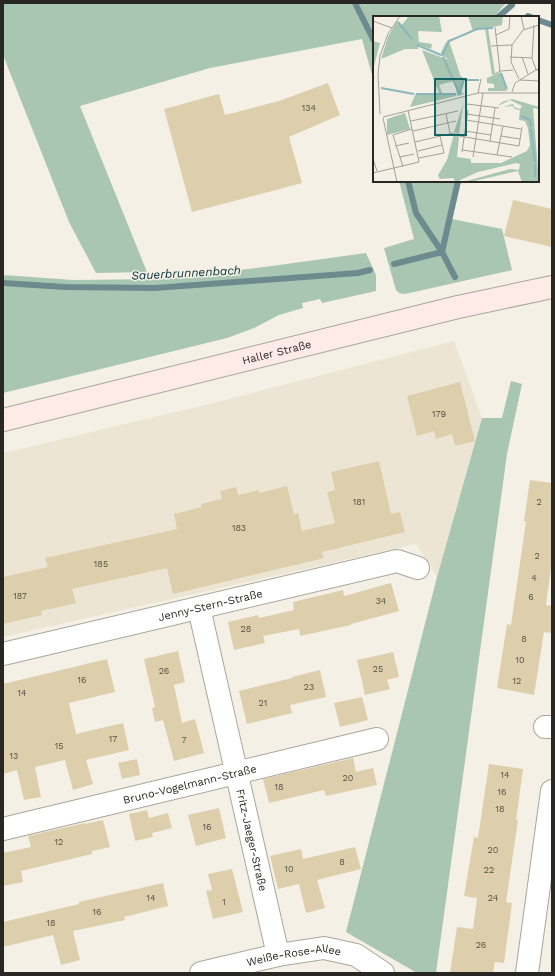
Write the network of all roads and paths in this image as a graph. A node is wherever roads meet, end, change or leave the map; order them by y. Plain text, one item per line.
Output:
1 (552, 287) edge
2 (3, 420) edge
3 (418, 568) dead end
4 (199, 608) junction
5 (3, 654) edge
6 (377, 739) dead end
7 (238, 772) junction
8 (552, 791) edge
9 (3, 829) edge
10 (544, 917) edge
11 (278, 955) junction
12 (201, 973) edge
13 (383, 973) edge
14 (527, 973) edge

1 - 2 main road, Haller Straße
3 - 4 street, Jenny-Stern-Straße
4 - 5 street, Jenny-Stern-Straße
4 - 7 street, Fritz-Jaeger-Straße
6 - 7 street, Bruno-Vogelmann-Straße
7 - 9 street, Bruno-Vogelmann-Straße
7 - 11 street, Fritz-Jaeger-Straße
8 - 10 street
10 - 14 street
11 - 12 street, Weiße-Rose-Allee
11 - 13 street, Weiße-Rose-Allee

